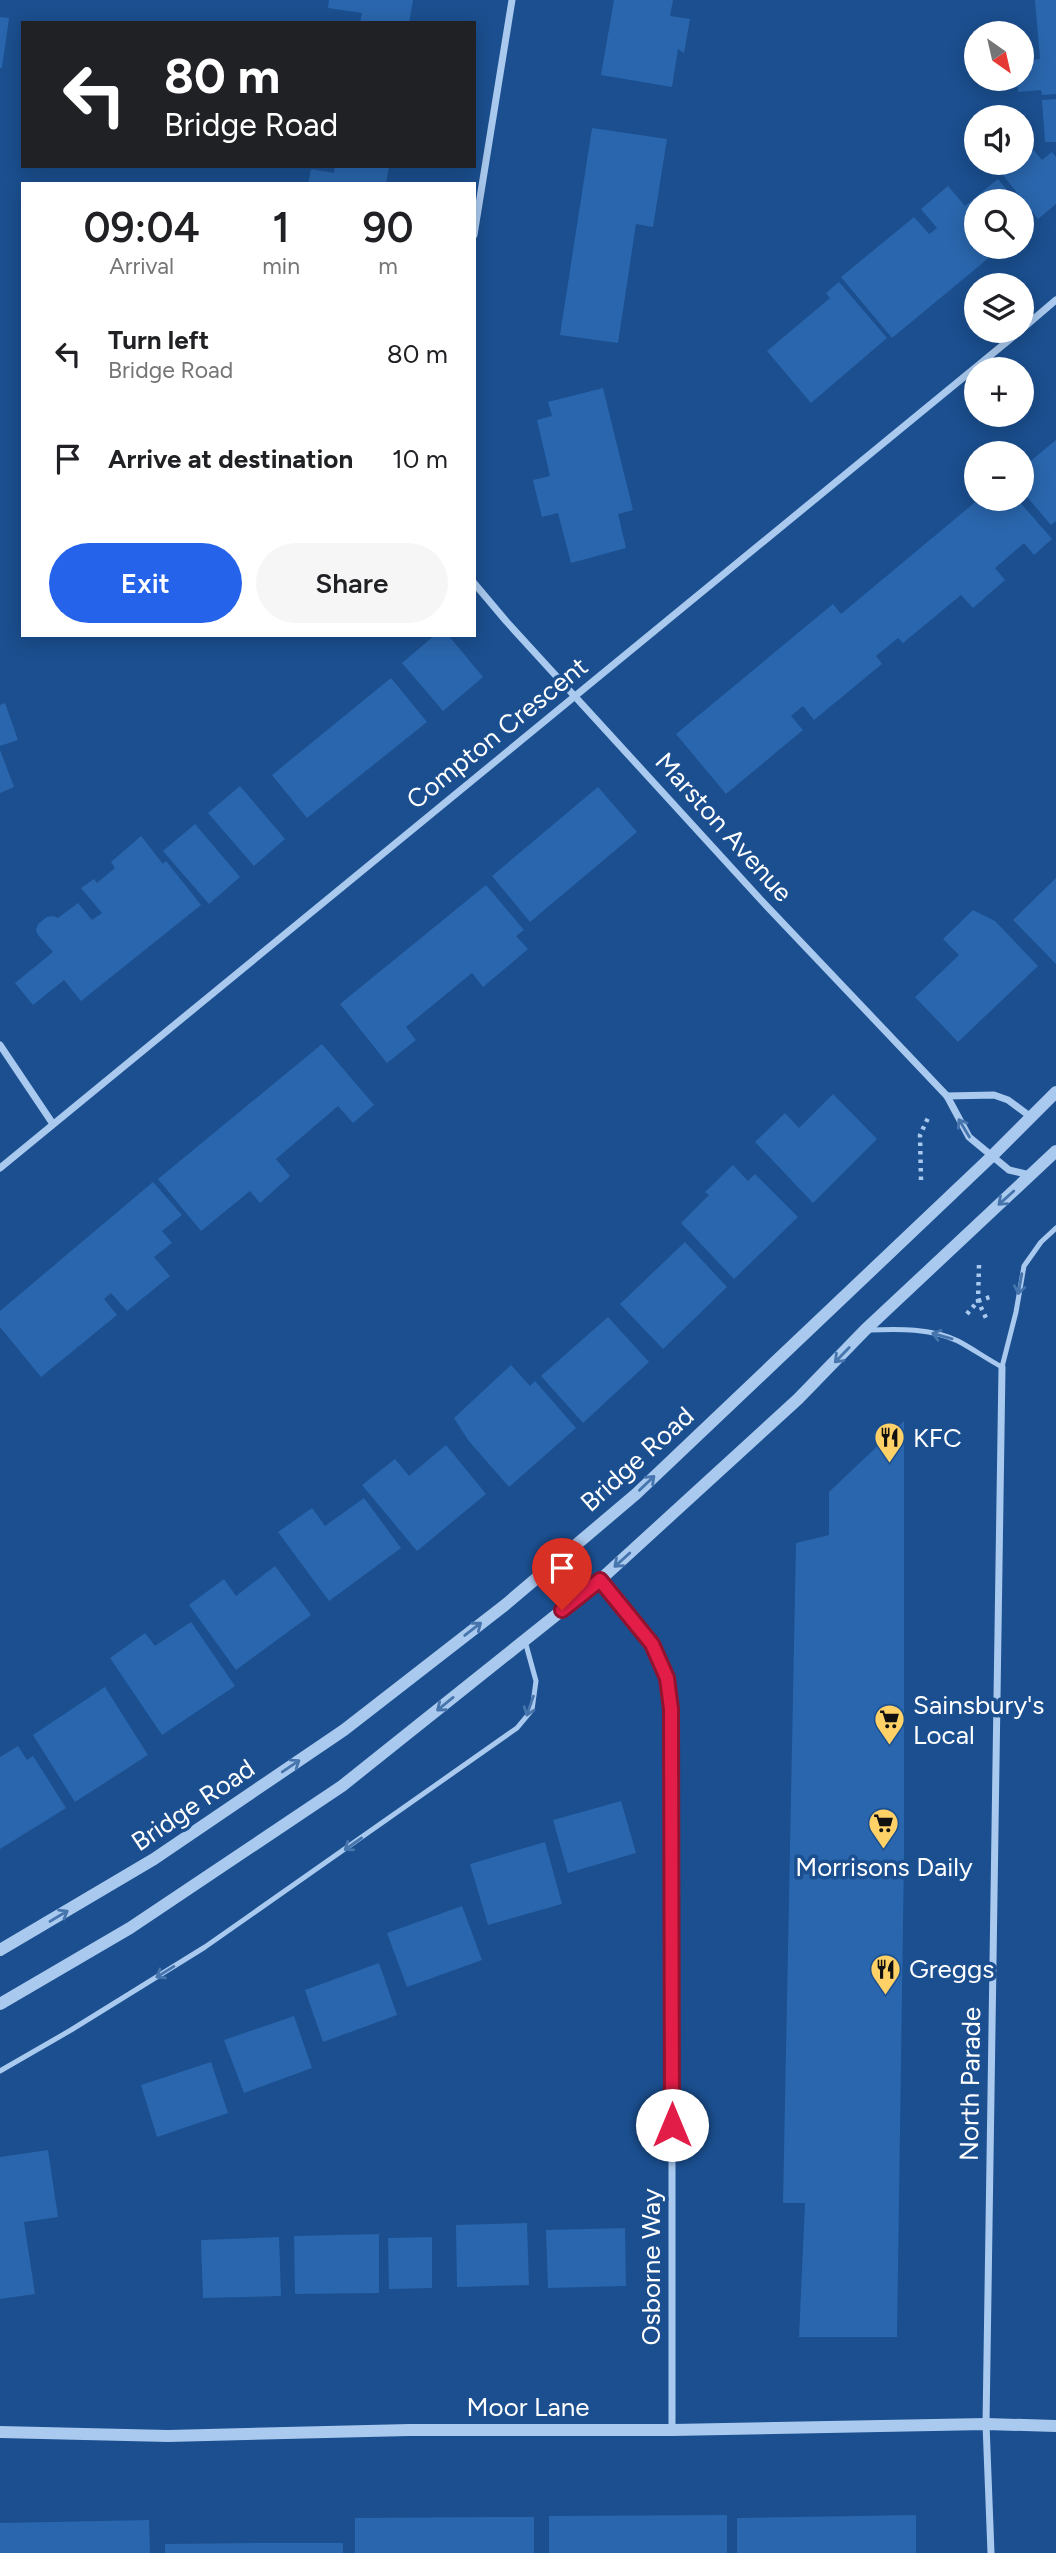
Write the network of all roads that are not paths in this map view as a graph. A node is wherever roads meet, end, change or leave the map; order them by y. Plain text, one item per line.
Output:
1 (512, 0) edge
2 (476, 222) edge
3 (1056, 300) edge
4 (1034, 319) edge
5 (1005, 343) edge
6 (476, 585) edge
7 (575, 696) junction
8 (0, 1045) edge
9 (1056, 1092) edge
10 (947, 1096) junction
11 (1031, 1117) junction
12 (53, 1124) junction
13 (1056, 1151) edge
14 (991, 1157) junction
15 (0, 1168) edge
16 (1031, 1175) junction
17 (1056, 1228) edge
18 (865, 1331) junction
19 (1002, 1367) junction
20 (600, 1580) junction
21 (525, 1640) junction
22 (0, 1951) edge
23 (0, 2004) edge
24 (0, 2071) edge
25 (986, 2424) junction
26 (1056, 2426) edge
27 (672, 2430) junction
28 (0, 2432) edge
29 (992, 2553) edge

1 - 2 street
3 - 4 street, Compton Crescent
5 - 7 street, Compton Crescent
6 - 7 street, Marston Avenue
7 - 10 street, Marston Avenue
7 - 12 street, Compton Crescent
8 - 12 street
9 - 11 street, Bridge Road
10 - 11 street
14 -> 10 street, Marston Avenue
11 - 14 street, Bridge Road
12 - 15 street, Compton Crescent
13 - 16 street
14 - 16 street, Marston Avenue
22 -> 14 street, Bridge Road
16 -> 18 street
17 -> 19 lane, North Parade
19 -> 18 lane
18 -> 20 street
19 - 25 street, North Parade
20 - 21 street
20 - 27 street, Osborne Way
21 -> 23 street
21 -> 24 lane
25 - 26 street, Moor Lane
25 - 27 street, Moor Lane
25 - 29 street, North Parade
27 - 28 street, Moor Lane

